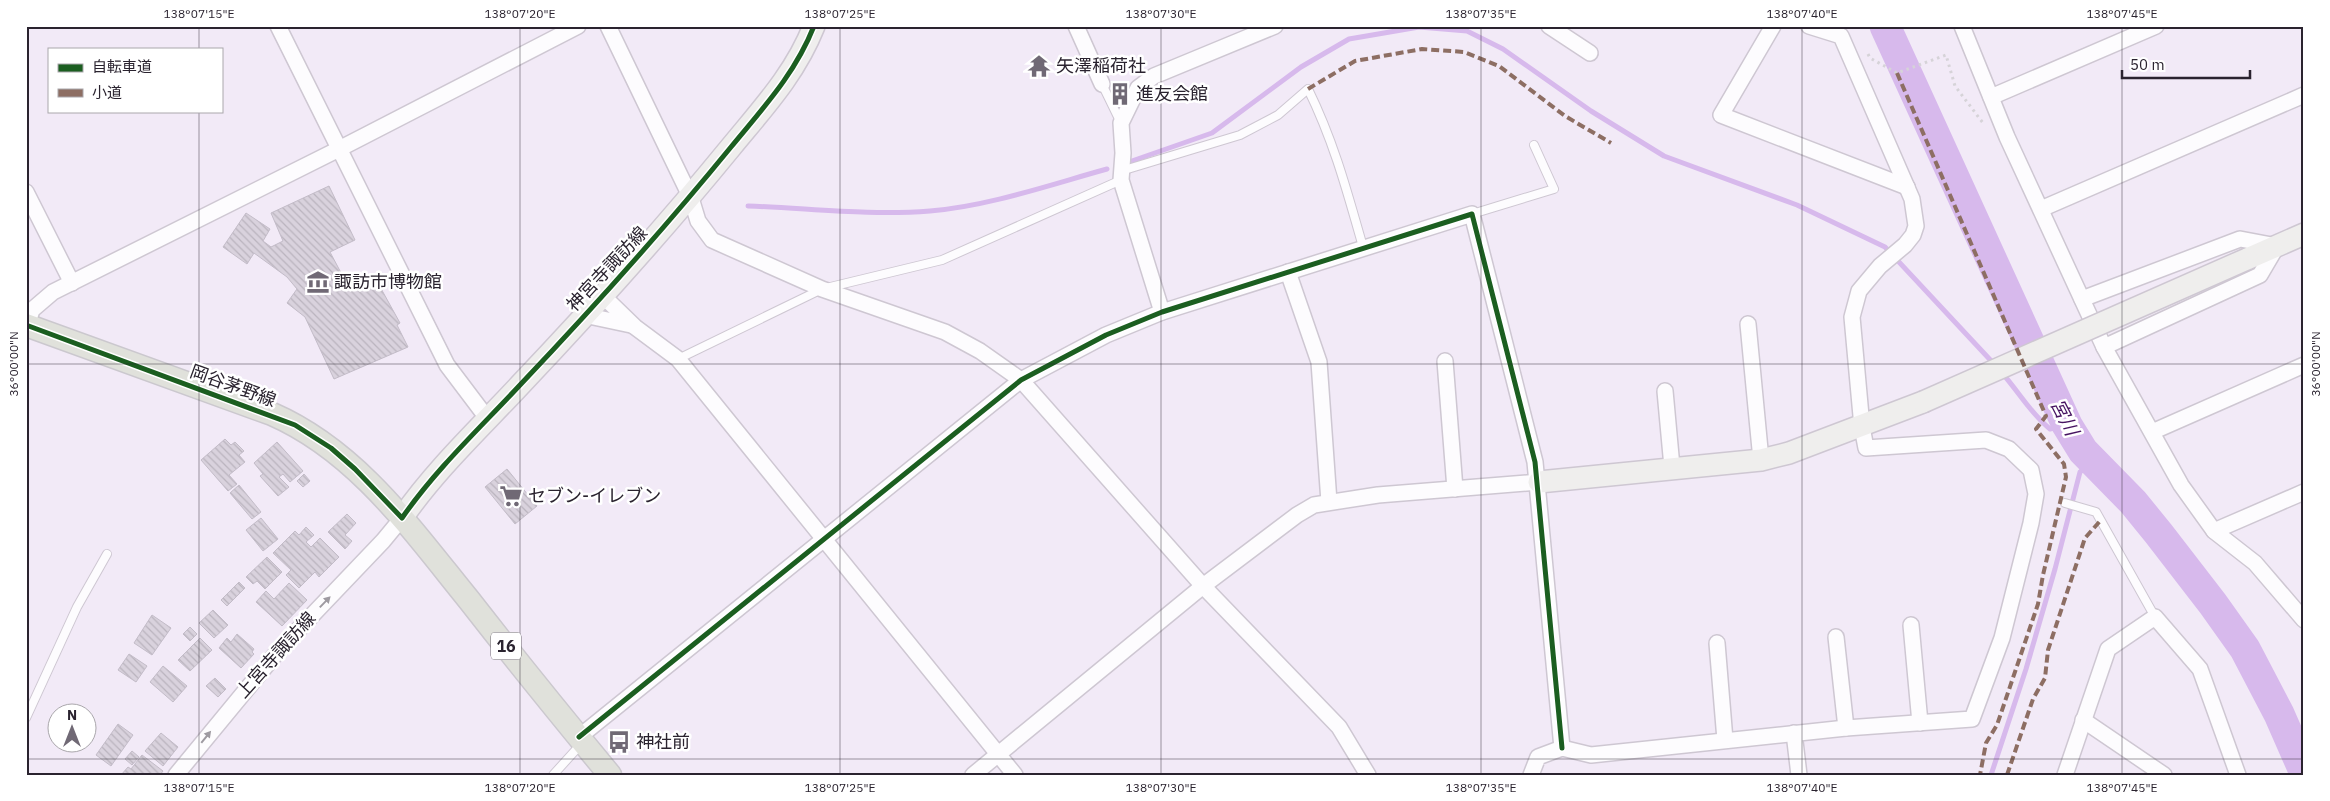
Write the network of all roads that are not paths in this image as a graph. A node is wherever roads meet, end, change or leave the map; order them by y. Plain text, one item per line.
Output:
1 (278, 26) edge
2 (578, 26) edge
3 (608, 26) edge
4 (814, 26) edge
5 (1076, 26) edge
6 (1276, 26) edge
7 (1549, 26) edge
8 (1773, 26) edge
9 (1809, 26) edge
10 (1962, 26) edge
11 (2156, 26) edge
12 (1839, 31) edge
13 (1590, 53) dead end
14 (1102, 84) joint
15 (2304, 95) edge
16 (1991, 98) junction
17 (1121, 123) junction
18 (1534, 145) dead end
19 (339, 149) junction
20 (1121, 176) junction
21 (1907, 188) junction
22 (26, 192) edge
23 (691, 198) junction
24 (2041, 209) junction
25 (1472, 214) junction
26 (2304, 234) edge
27 (2277, 246) junction
28 (1363, 247) junction
29 (1288, 272) junction
30 (72, 283) junction
31 (822, 289) junction
32 (602, 295) junction
33 (2082, 298) junction
34 (1162, 312) junction
35 (584, 315) junction
36 (1748, 324) dead end
37 (27, 325) edge
38 (635, 327) junction
39 (2104, 347) junction
40 (678, 359) junction
41 (1445, 361) dead end
42 (2304, 365) edge
43 (1020, 380) junction
44 (1666, 390) dead end
45 (486, 418) junction
46 (1862, 427) junction
47 (2152, 432) junction
48 (1761, 460) junction
49 (1672, 467) junction
50 (1538, 482) junction
51 (1455, 489) junction
52 (2304, 492) edge
53 (1329, 502) junction
54 (2065, 503) dead end
55 (402, 518) junction
56 (2214, 531) junction
57 (824, 538) junction
58 (108, 554) dead end
59 (1203, 586) junction
60 (2155, 617) junction
61 (2304, 620) edge
62 (1911, 625) dead end
63 (1836, 637) dead end
64 (1717, 643) dead end
65 (26, 718) edge
66 (2083, 720) junction
67 (1920, 723) junction
68 (1846, 728) junction
69 (1794, 733) junction
70 (581, 740) junction
71 (1726, 740) junction
72 (1562, 748) junction
73 (998, 755) junction
74 (176, 775) edge
75 (553, 775) edge
76 (610, 775) edge
77 (973, 775) edge
78 (1014, 775) edge
79 (1368, 775) edge
80 (1531, 775) edge
81 (1799, 775) edge
82 (2065, 775) edge
83 (2164, 775) edge
84 (2238, 775) edge

1 - 19 street
2 - 19 street
3 - 23 street
4 - 23 street, 神宮寺諏訪線
5 - 14 street
6 - 17 street
7 - 13 street
8 - 21 street
9 - 12 street
10 - 16 street
11 - 16 street
12 - 21 street
14 - 17 lane
15 - 24 street
16 - 24 street
17 - 20 street
18 - 25 lane
19 - 30 street
19 - 45 street
20 - 28 lane
20 - 31 lane
20 - 34 street
21 - 46 street
22 - 30 street
23 - 31 street
23 - 32 street, 神宮寺諏訪線
24 - 33 street
25 - 28 street
25 - 50 street
26 - 27 street
27 - 33 street
27 - 39 street
27 - 46 street, bridge
28 - 29 street
29 - 34 street
29 - 53 street
30 - 37 street
31 - 40 lane
31 - 43 street
32 - 35 street, 神宮寺諏訪線
32 - 38 street
33 - 39 street
34 - 43 street
35 - 38 street
35 - 45 street, 神宮寺諏訪線
36 - 48 street
37 - 55 main road, 岡谷茅野線 / 16
38 - 40 street
39 - 47 street
40 - 57 street
41 - 51 street
42 - 47 street
43 - 57 street
43 - 59 street
44 - 49 street
45 - 55 street, 神宮寺諏訪線
46 - 48 street
46 - 67 street
47 - 56 street
48 - 49 street
49 - 50 street
50 - 51 street
50 - 72 street
51 - 53 street
52 - 56 street
53 - 59 street
54 - 60 lane
55 - 70 main road, 岡谷茅野線 / 16
74 -> 55 street, 上宮寺諏訪線
56 - 61 street
57 - 70 street
57 - 73 street
58 - 65 lane
59 - 73 street
59 - 79 street
60 - 66 street
60 - 84 street
62 - 67 street
63 - 68 street
64 - 71 street
66 - 82 street
66 - 83 street
67 - 68 street
68 - 69 street
69 - 71 street
69 - 81 street
70 - 75 lane
70 - 76 main road, 岡谷茅野線 / 16
71 - 72 street
72 - 80 street
73 - 77 street
73 - 78 street

